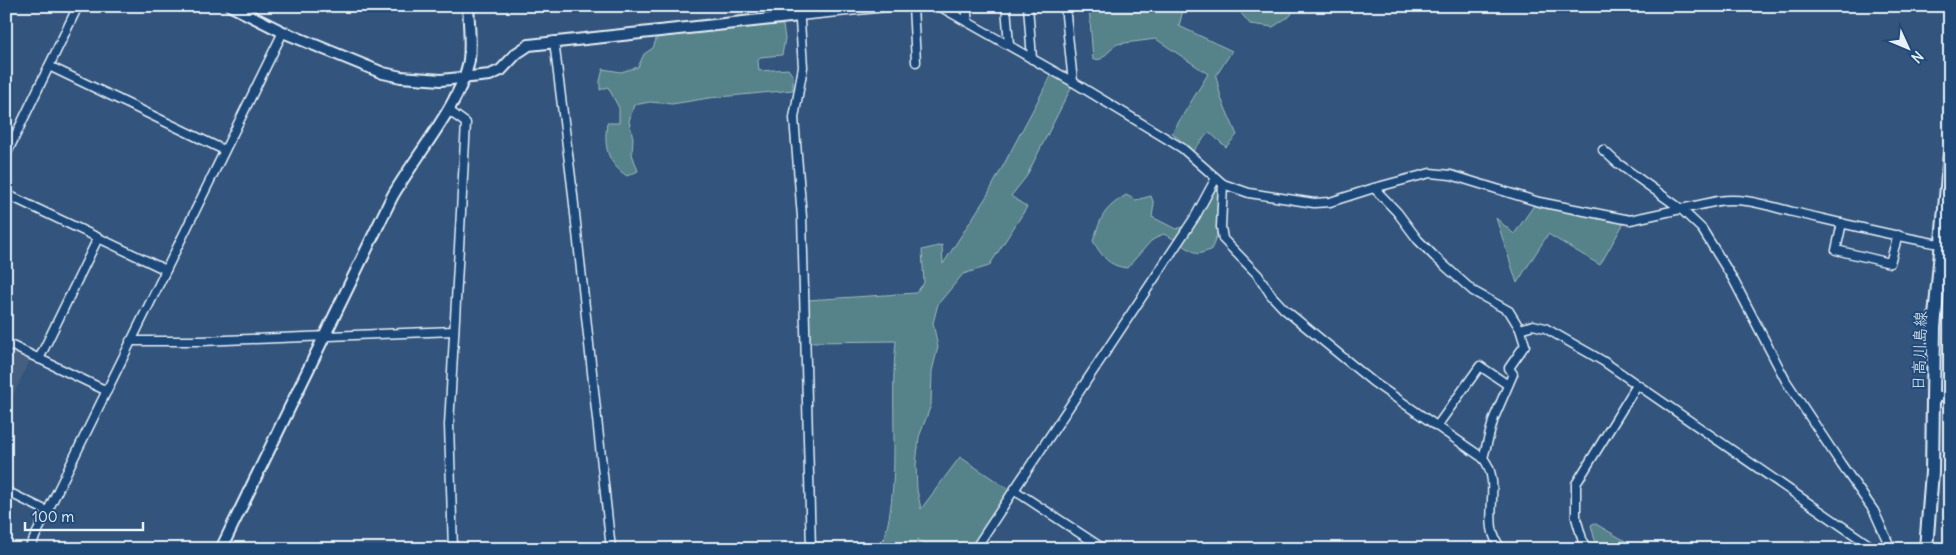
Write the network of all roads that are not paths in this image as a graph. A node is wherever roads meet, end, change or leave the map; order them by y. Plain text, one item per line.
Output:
1 (78, 6) edge
2 (231, 6) edge
3 (468, 6) edge
4 (896, 6) edge
5 (913, 6) edge
6 (939, 6) edge
7 (966, 6) edge
8 (1006, 6) edge
9 (1028, 6) edge
10 (1065, 6) edge
11 (853, 8) edge
12 (799, 11) edge
13 (968, 22) junction
14 (283, 32) junction
15 (554, 41) junction
16 (1009, 45) junction
17 (1032, 59) junction
18 (916, 62) dead end
19 (49, 66) junction
20 (463, 77) junction
21 (441, 80) junction
22 (1073, 82) junction
23 (450, 107) junction
24 (224, 150) junction
25 (1603, 150) dead end
26 (1950, 154) edge
27 (6, 155) edge
28 (1216, 178) junction
29 (1223, 184) junction
30 (1374, 188) junction
31 (6, 194) edge
32 (1681, 209) junction
33 (1842, 223) junction
34 (1898, 235) junction
35 (98, 238) junction
36 (1946, 245) edge
37 (166, 270) junction
38 (1520, 329) junction
39 (454, 331) junction
40 (325, 336) junction
41 (130, 341) junction
42 (6, 343) edge
43 (39, 359) junction
44 (1508, 385) junction
45 (1637, 385) junction
46 (106, 391) junction
47 (1933, 396) junction
48 (1950, 398) edge
49 (1437, 426) junction
50 (1483, 458) junction
51 (1014, 490) junction
52 (6, 491) edge
53 (47, 511) junction
54 (29, 549) edge
55 (221, 549) edge
56 (453, 549) edge
57 (611, 549) edge
58 (811, 549) edge
59 (975, 549) edge
60 (1104, 549) edge
61 (1502, 549) edge
62 (1585, 549) edge
63 (1874, 549) edge
64 (1892, 549) edge
65 (1926, 549) edge

1 - 19 street
2 - 14 street
3 - 20 street
4 - 11 street
5 - 18 street
6 - 13 street
7 - 13 street
8 - 16 street
9 - 17 street
10 - 22 street
11 - 12 street
12 - 15 street
12 - 58 street
13 - 16 street
14 - 21 street
14 - 24 street
15 - 20 street
15 - 57 street
16 - 17 street
17 - 22 street
19 - 24 street
19 - 27 street
20 - 21 street
20 - 23 street
21 - 23 street
22 - 28 street
23 - 39 street
23 - 40 street
24 - 37 street
25 - 32 street
26 - 36 main road, 日高川島線
28 - 29 street
28 - 51 street
29 - 30 street
29 - 49 street
30 - 32 street
30 - 38 street
31 - 35 street
32 - 33 street
32 - 64 street
33 - 34 street
33 - 34 street
34 - 36 street
35 - 37 street
35 - 43 street
36 - 47 main road, 日高川島線
37 - 41 street
38 - 44 street
38 - 45 street
39 - 40 street
39 - 56 street
40 - 41 street
40 - 55 street
41 - 46 street
42 - 43 street
43 - 46 street
44 - 49 street
44 - 50 street
45 - 62 street
45 - 63 street
46 - 53 street
47 - 48 street
47 - 65 main road, 日高川島線
49 - 50 street
50 - 61 street
51 - 59 street
51 - 60 street
52 - 53 street
53 - 54 street

